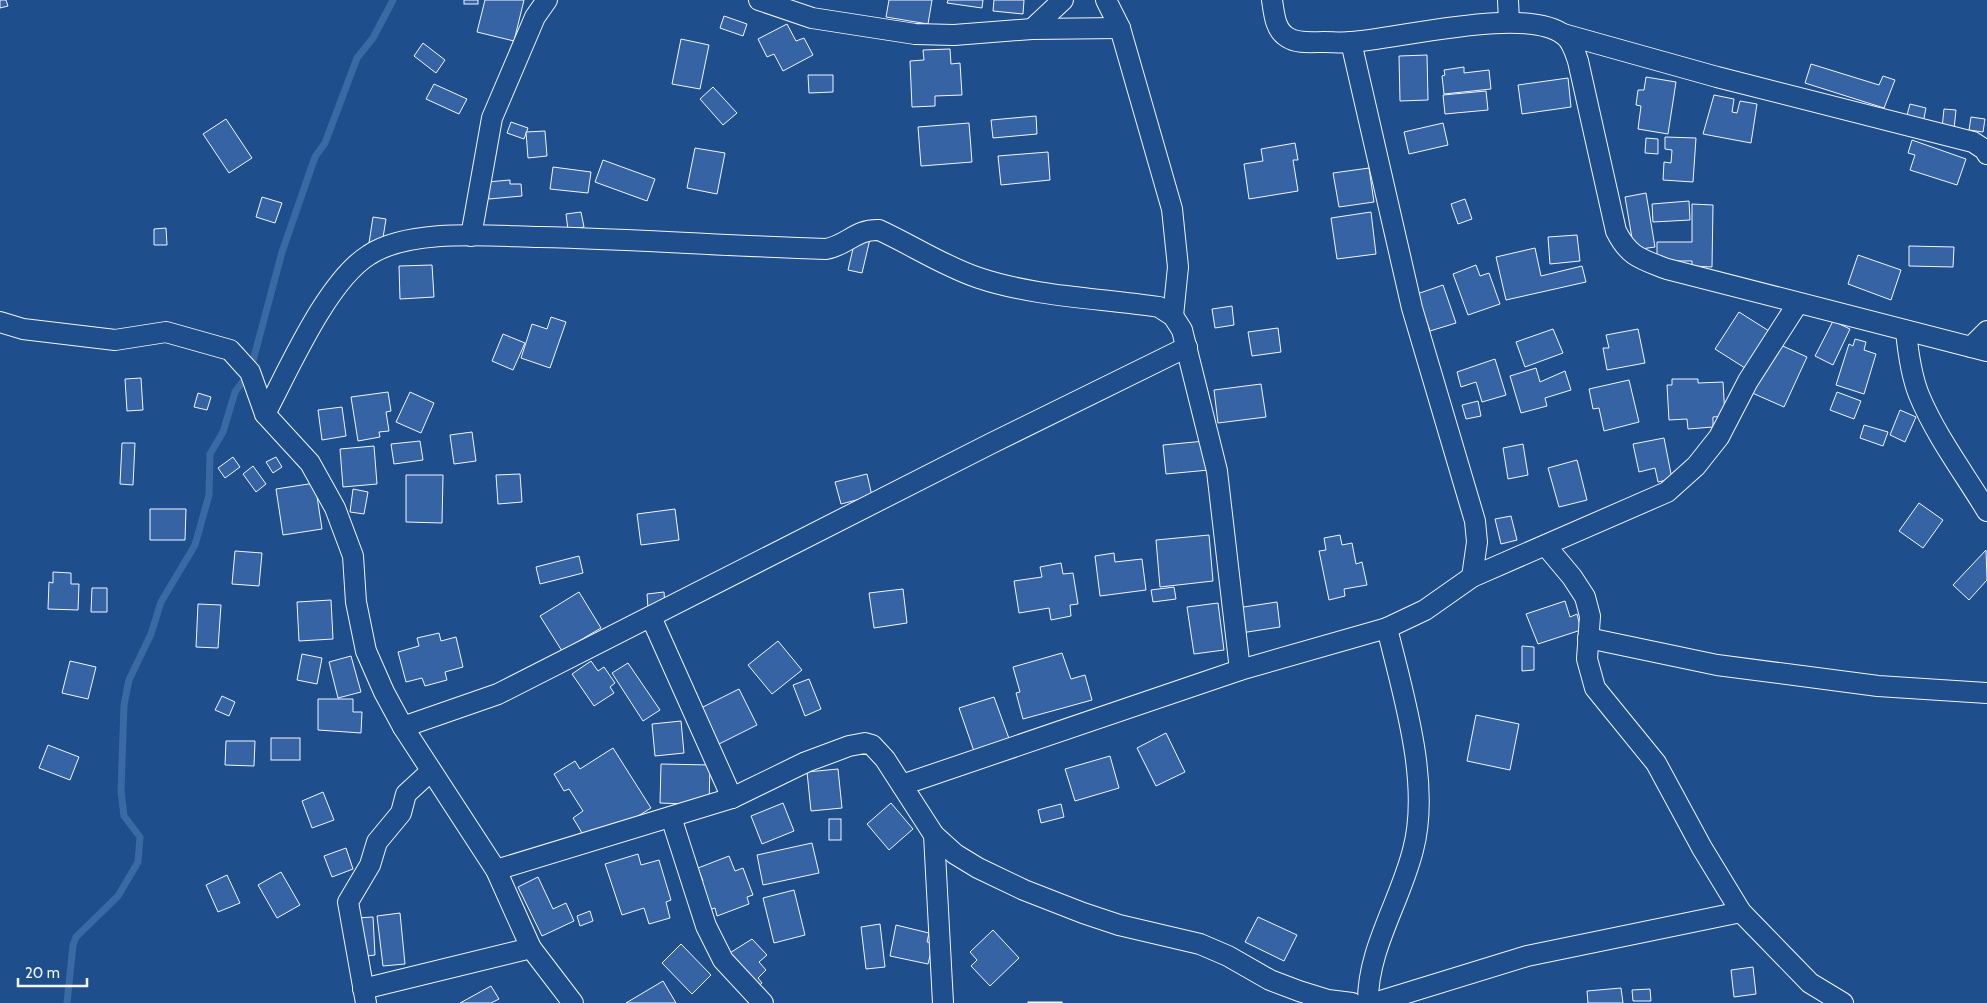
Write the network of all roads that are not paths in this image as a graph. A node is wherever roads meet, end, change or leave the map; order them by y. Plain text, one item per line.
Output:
1 (547, 0) edge
2 (759, 0) edge
3 (1063, 0) edge
4 (1106, 0) edge
5 (1272, 0) edge
6 (1508, 0) edge
7 (1509, 22) junction
8 (1120, 28) junction
9 (1032, 29) junction
10 (1563, 34) junction
11 (1351, 42) junction
12 (1987, 154) edge
13 (471, 236) junction
14 (1798, 303) junction
15 (1173, 316) junction
16 (0, 322) edge
17 (1906, 331) junction
18 (1987, 331) edge
19 (1187, 347) junction
20 (1979, 349) edge
21 (265, 414) junction
22 (1987, 511) edge
23 (1546, 546) junction
24 (1472, 577) junction
25 (651, 617) junction
26 (1387, 628) junction
27 (1588, 638) junction
28 (1240, 670) junction
29 (1987, 693) edge
30 (403, 727) junction
31 (431, 770) junction
32 (902, 785) junction
33 (732, 798) junction
34 (671, 817) junction
35 (934, 835) junction
36 (496, 870) junction
37 (1741, 912) junction
38 (531, 948) junction
39 (364, 996) edge
40 (572, 1003) edge
41 (764, 1003) edge
42 (943, 1003) edge
43 (1352, 1003) edge
44 (1368, 1003) edge
45 (1374, 1003) edge
46 (1842, 1003) edge

1 - 13 street
2 - 9 street
3 - 9 street
4 - 8 street
5 - 11 street
6 - 7 street
7 - 10 street
7 - 11 street
8 - 9 street
8 - 15 street
10 - 12 street
10 - 14 street
11 - 24 street
13 - 15 street
13 - 21 street
14 - 17 street
14 - 23 street
15 - 19 street
16 - 21 street
17 - 20 street
17 - 22 street
18 - 20 street
19 - 25 street
19 - 28 street
21 - 30 street
23 - 24 street
23 - 27 street
24 - 26 street
25 - 30 street
25 - 33 street
26 - 28 street
26 - 44 street
27 - 29 street
27 - 37 street
28 - 32 street
30 - 31 street
31 - 36 street
31 - 39 street
32 - 33 street
32 - 35 street
33 - 34 street
34 - 36 street
34 - 41 street
35 - 42 street
35 - 43 street
36 - 38 street
37 - 45 street
37 - 46 street
38 - 39 street
38 - 40 street

